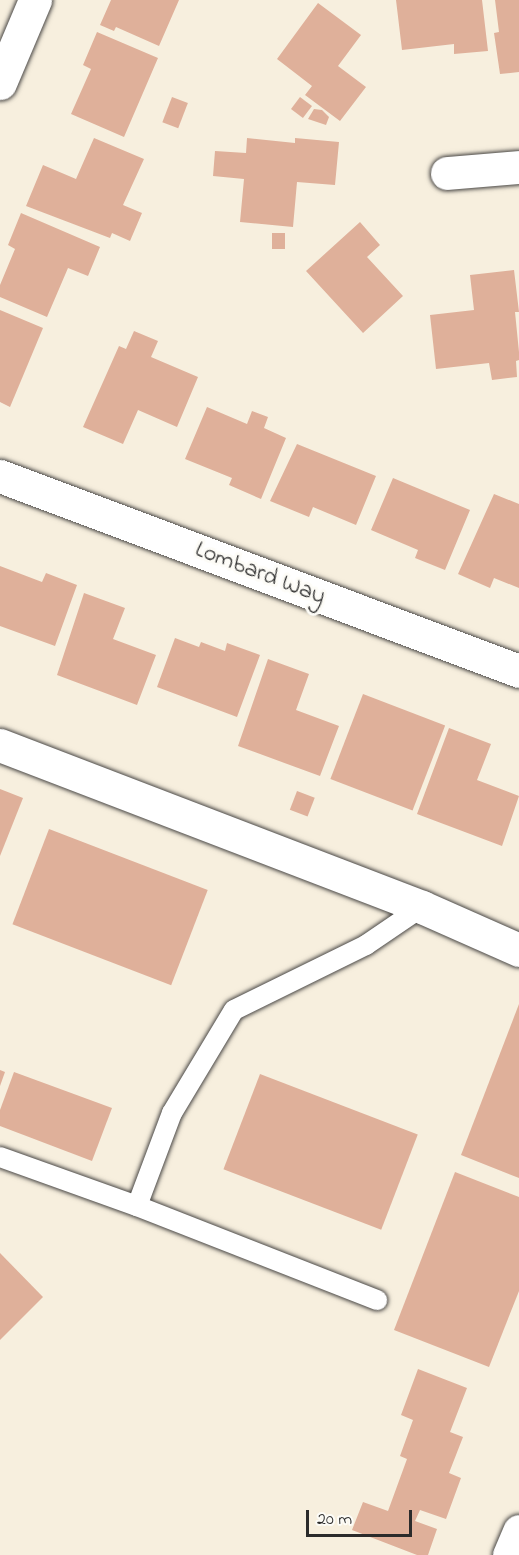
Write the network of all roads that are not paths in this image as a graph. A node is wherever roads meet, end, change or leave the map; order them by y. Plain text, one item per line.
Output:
1 (35, 0) edge
2 (0, 83) edge
3 (519, 167) edge
4 (447, 173) dead end
5 (0, 476) edge
6 (519, 671) edge
7 (0, 745) edge
8 (422, 907) junction
9 (519, 950) edge
10 (0, 1157) edge
11 (137, 1206) junction
12 (377, 1300) dead end

1 - 2 street
3 - 4 street
5 - 6 street, Lombard Way
7 - 8 street
8 - 9 street
8 - 11 lane
10 - 11 lane
11 - 12 lane

